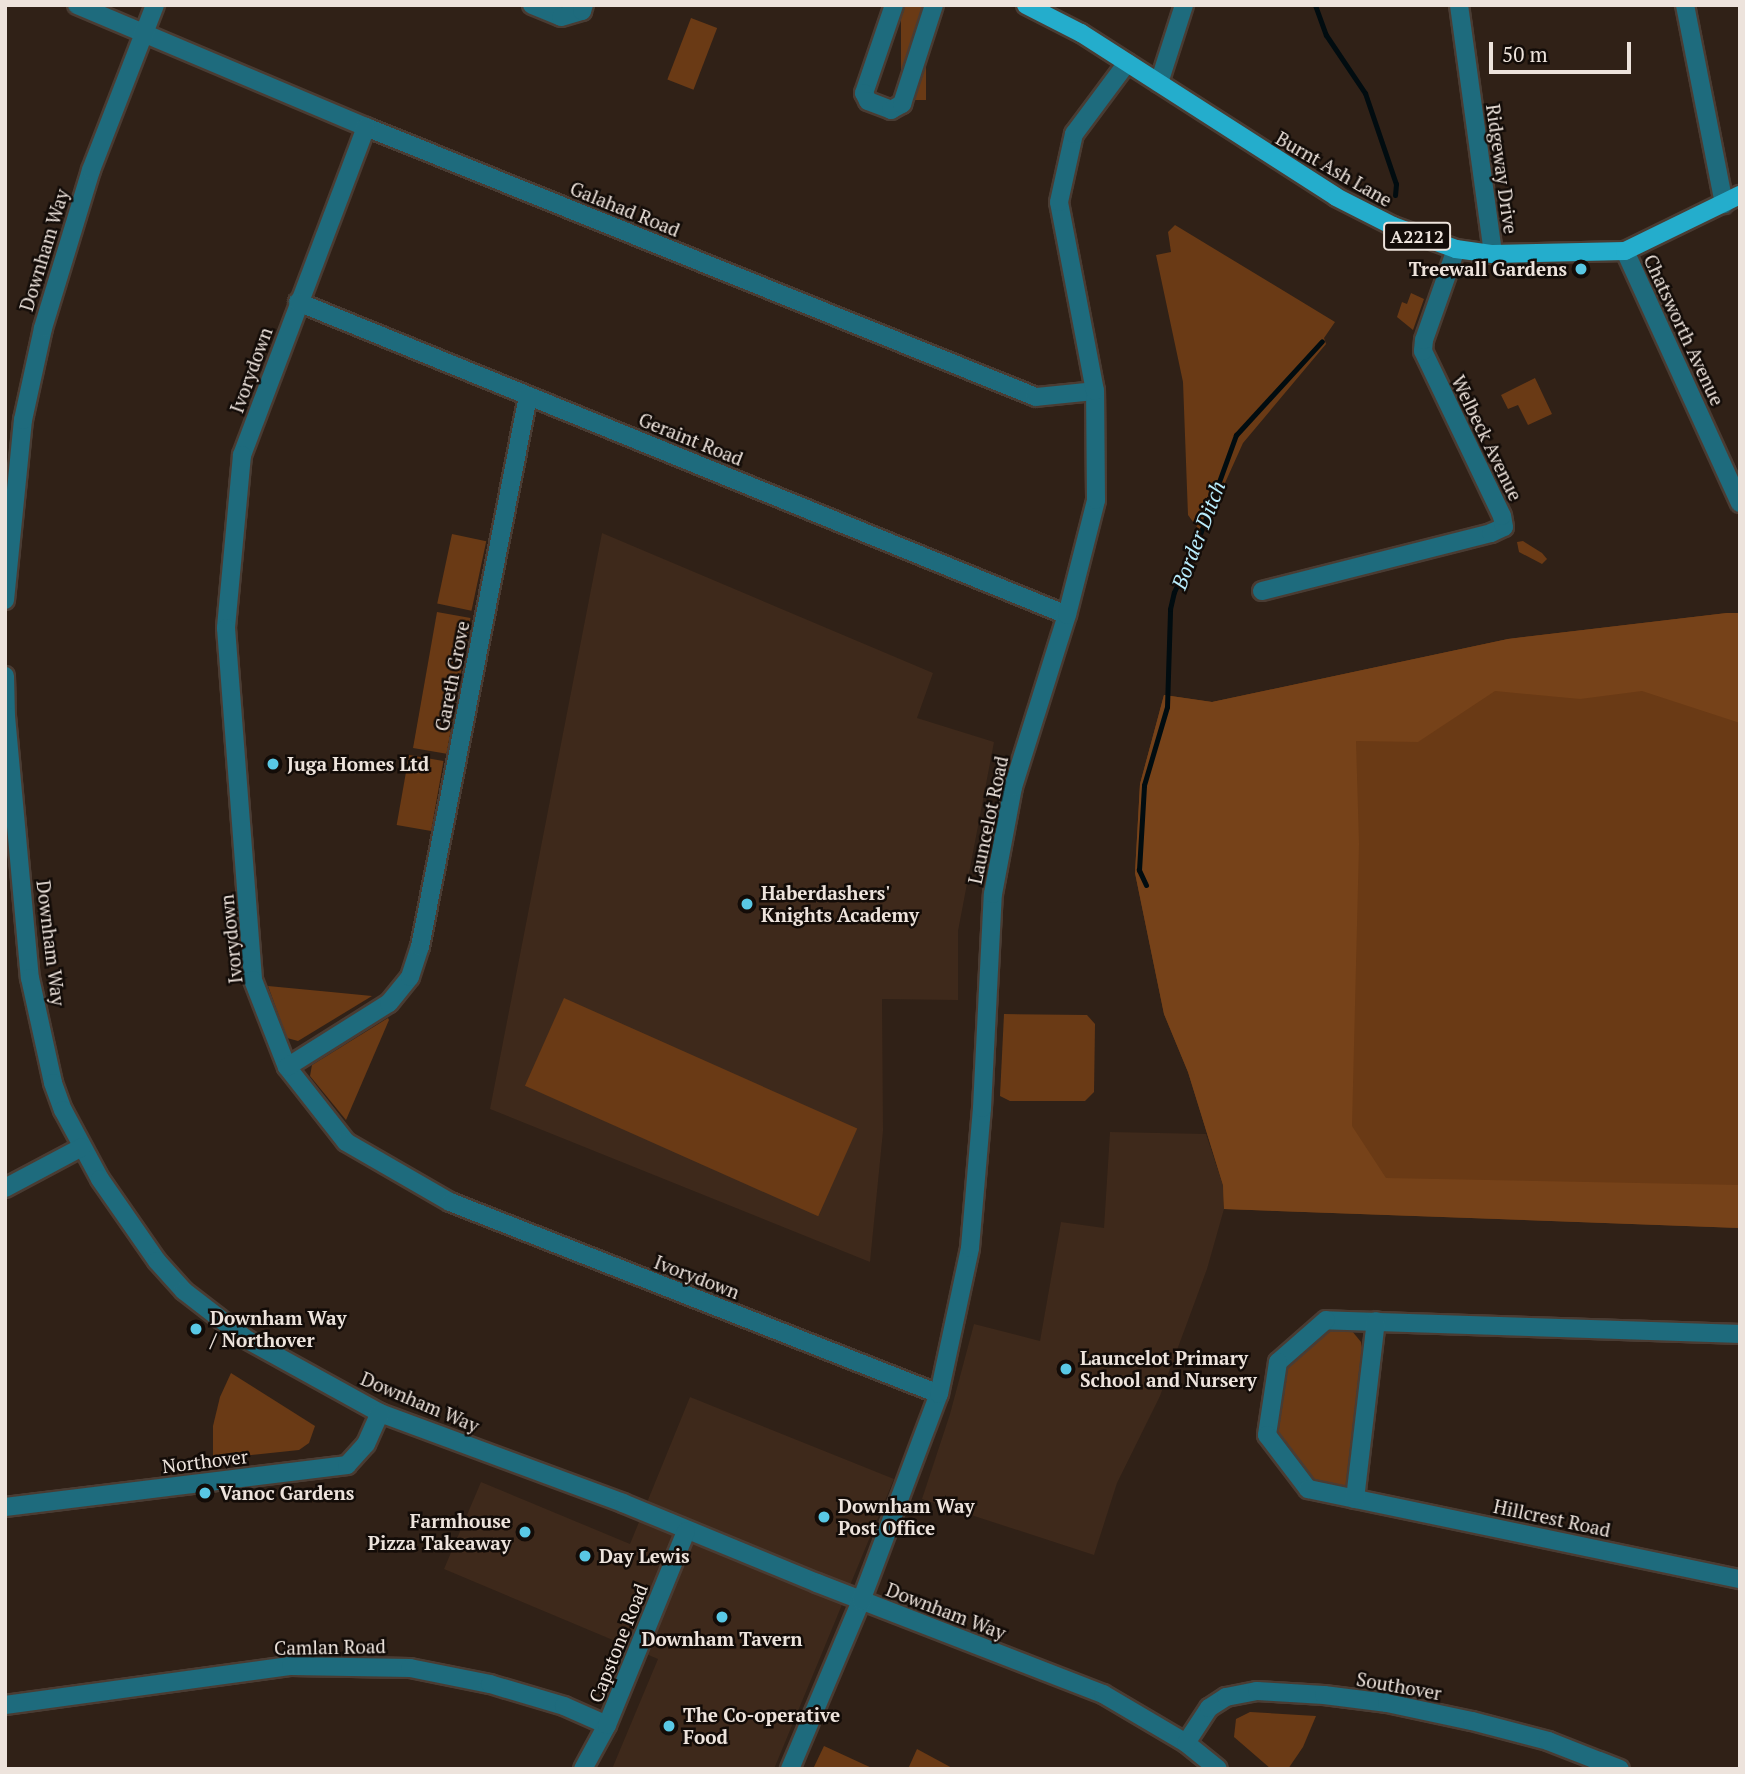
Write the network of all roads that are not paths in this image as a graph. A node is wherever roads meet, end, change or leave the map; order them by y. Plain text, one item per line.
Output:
1 (77, 5) edge
2 (155, 5) edge
3 (532, 5) edge
4 (894, 5) edge
5 (934, 5) edge
6 (1026, 5) edge
7 (1184, 5) edge
8 (1459, 5) edge
9 (1685, 5) edge
10 (584, 14) edge
11 (145, 35) junction
12 (1126, 63) junction
13 (1159, 83) junction
14 (366, 127) junction
15 (1732, 200) edge
16 (1456, 249) junction
17 (1625, 251) junction
18 (1493, 254) junction
19 (299, 302) junction
20 (1094, 391) junction
21 (528, 396) junction
22 (1740, 503) edge
23 (1262, 591) dead end
24 (5, 600) edge
25 (1067, 615) junction
26 (5, 676) edge
27 (287, 1067) junction
28 (82, 1147) junction
29 (5, 1188) edge
30 (1376, 1321) junction
31 (1740, 1334) edge
32 (939, 1394) junction
33 (380, 1413) junction
34 (1355, 1499) junction
35 (5, 1507) edge
36 (686, 1531) junction
37 (1740, 1579) edge
38 (861, 1601) junction
39 (5, 1705) edge
40 (607, 1725) junction
41 (1186, 1743) junction
42 (583, 1769) edge
43 (790, 1769) edge
44 (1218, 1769) edge
45 (1620, 1769) edge

1 - 11 street, Galahad Road
2 - 11 street, Downham Way
3 - 10 street
4 - 5 street
6 - 12 main road, A2212
7 - 13 street
8 - 18 street, Ridgeway Drive
9 - 15 street
11 - 14 street, Galahad Road
11 - 24 street, Downham Way
12 - 13 main road, Burnt Ash Lane / A2212
12 - 20 street, Launcelot Road
13 - 16 main road, Burnt Ash Lane / A2212
14 - 19 street, Ivorydown
14 - 20 street, Galahad Road
15 - 17 main road, Burnt Ash Lane / A2212
16 - 18 main road, Burnt Ash Lane / A2212
16 - 23 street, Welbeck Avenue
17 - 18 main road, Burnt Ash Lane / A2212
17 - 22 street, Chatsworth Avenue
19 - 21 street, Geraint Road
19 - 27 street, Ivorydown
20 - 25 street, Launcelot Road
21 - 25 street, Geraint Road
21 - 27 street, Gareth Grove
25 - 32 street, Launcelot Road
26 - 28 street, Downham Way
27 - 32 street, Ivorydown
28 - 29 street
28 - 33 street, Downham Way
30 - 31 street, Hillcrest Road
30 - 34 street
30 - 34 street, Hillcrest Road
32 - 38 street, Launcelot Road
33 - 35 street, Northover
33 - 36 street, Downham Way
34 - 37 street, Hillcrest Road
36 - 38 street, Downham Way
36 - 40 street, Capstone Road
38 - 41 street, Downham Way
38 - 43 street, Launcelot Road
39 - 40 street, Camlan Road
40 - 42 street, Capstone Road
41 - 44 street, Downham Way
41 - 45 street, Southover

